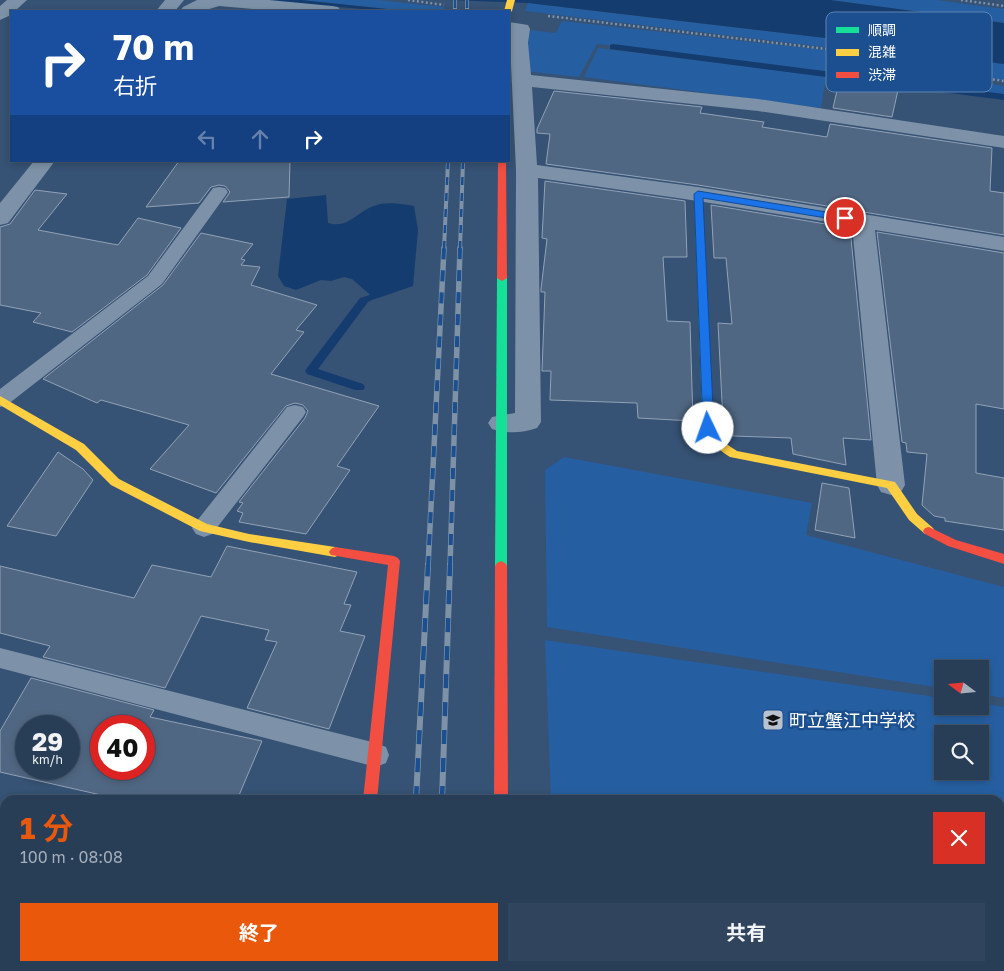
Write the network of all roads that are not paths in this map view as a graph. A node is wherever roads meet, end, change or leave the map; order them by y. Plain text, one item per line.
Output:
1 (18, 0) edge
2 (175, 0) edge
3 (166, 10) edge
4 (191, 10) edge
5 (321, 10) edge
6 (510, 14) edge
7 (0, 15) edge
8 (522, 80) junction
9 (1004, 142) edge
10 (44, 162) edge
11 (502, 162) edge
12 (527, 170) junction
13 (219, 192) dead end
14 (698, 194) junction
15 (0, 218) edge
16 (863, 221) junction
17 (1004, 244) edge
18 (0, 400) edge
19 (295, 412) dead end
20 (501, 423) junction
21 (891, 485) junction
22 (204, 528) junction
23 (1004, 559) edge
24 (0, 658) edge
25 (376, 755) junction
26 (371, 795) edge
27 (501, 795) edge

1 - 7 street
2 - 3 street
4 - 5 street
6 - 8 street
8 - 9 street
8 - 12 street
10 - 15 street
11 - 20 street
12 - 14 street
12 - 20 street
13 - 18 lane
14 - 16 street
14 - 21 street
16 - 17 street
16 - 21 street
18 - 22 street
19 - 22 lane
20 - 27 street
21 - 23 street
22 - 25 street
24 - 25 lane
25 - 26 street

